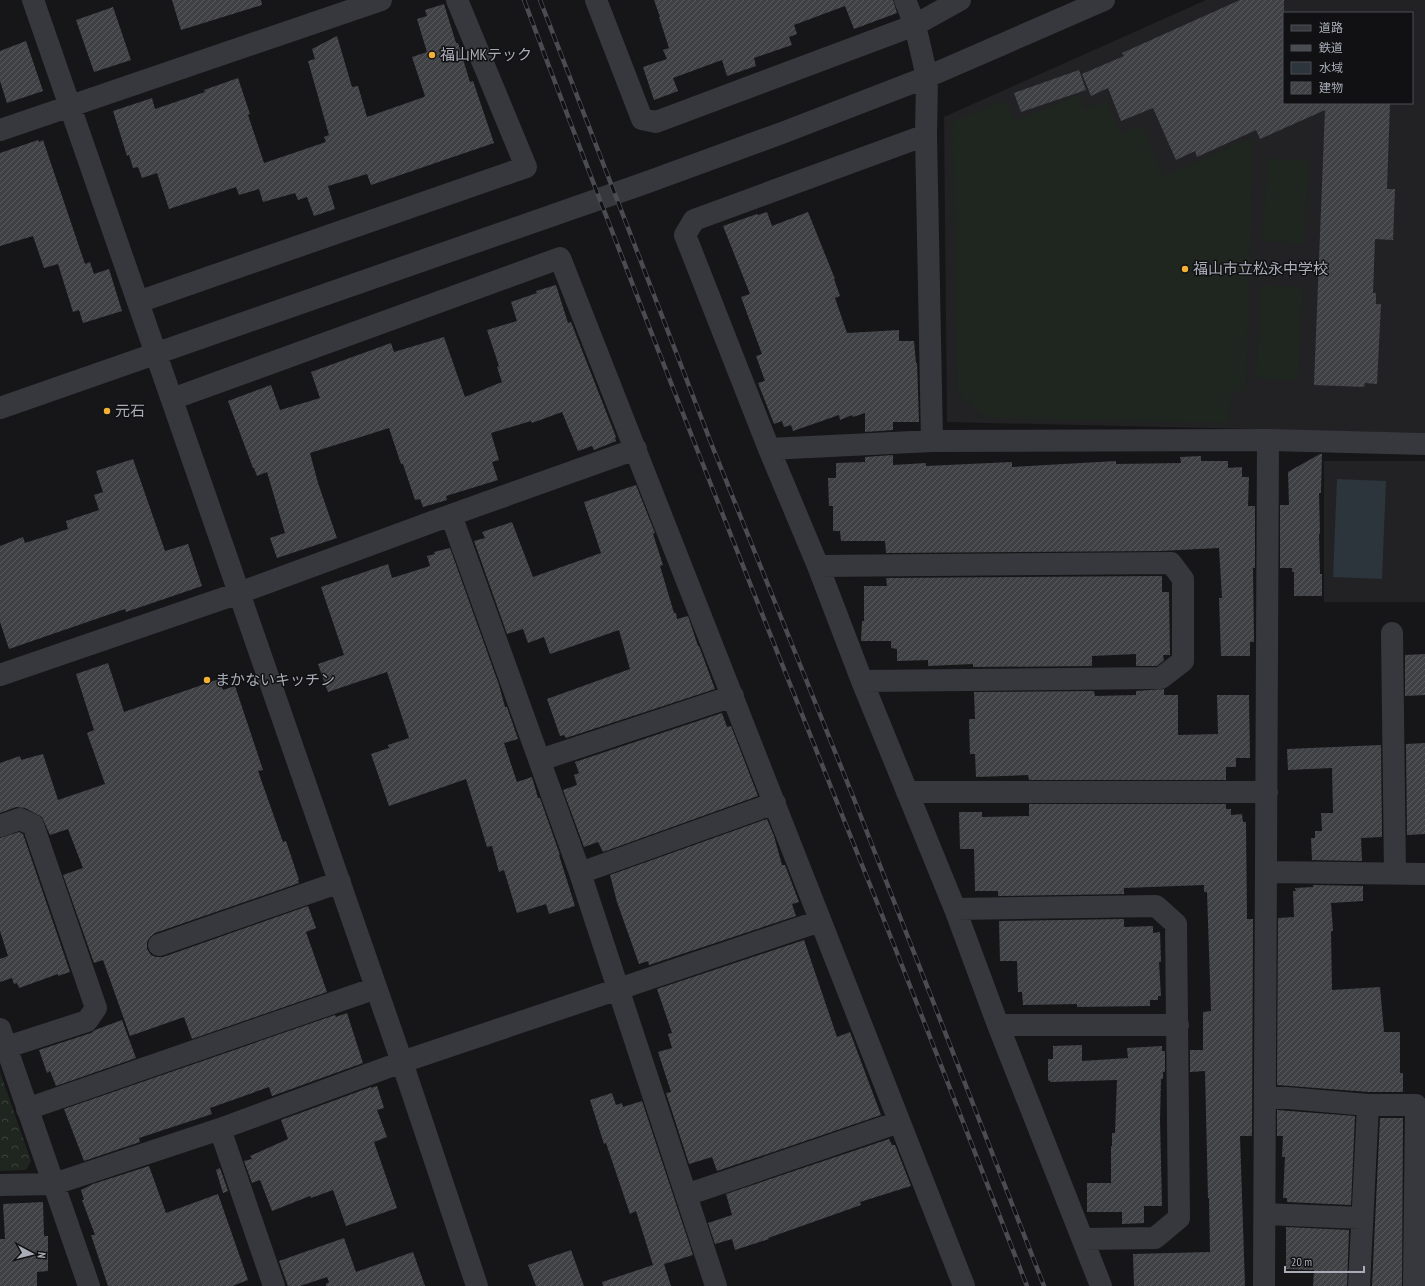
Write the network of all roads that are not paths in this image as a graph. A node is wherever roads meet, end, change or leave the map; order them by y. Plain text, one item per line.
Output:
1 (33, 0) edge
2 (381, 0) edge
3 (457, 0) edge
4 (596, 0) edge
5 (905, 0) edge
6 (960, 0) edge
7 (1104, 0) edge
8 (914, 25) junction
9 (927, 77) junction
10 (70, 106) junction
11 (0, 130) edge
12 (926, 135) junction
13 (138, 302) junction
14 (156, 354) junction
15 (172, 399) junction
16 (0, 408) edge
17 (1268, 440) junction
18 (932, 441) junction
19 (1425, 444) edge
20 (636, 449) junction
21 (769, 449) junction
22 (451, 515) junction
23 (818, 566) junction
24 (239, 593) junction
25 (1392, 633) dead end
26 (0, 674) edge
27 (862, 682) junction
28 (733, 696) junction
29 (540, 760) junction
30 (907, 792) junction
31 (1267, 792) junction
32 (775, 803) junction
33 (0, 826) edge
34 (1266, 872) junction
35 (580, 873) junction
36 (1395, 874) junction
37 (1425, 874) edge
38 (340, 882) junction
39 (955, 909) junction
40 (820, 921) junction
41 (159, 946) dead end
42 (376, 988) junction
43 (618, 990) junction
44 (998, 1025) junction
45 (1178, 1025) junction
46 (3, 1038) edge
47 (402, 1062) junction
48 (1266, 1096) junction
49 (1368, 1104) junction
50 (27, 1109) junction
51 (899, 1122) junction
52 (220, 1128) junction
53 (54, 1184) junction
54 (0, 1186) edge
55 (686, 1195) junction
56 (1265, 1214) junction
57 (1362, 1218) junction
58 (1083, 1239) junction
59 (90, 1286) edge
60 (274, 1286) edge
61 (477, 1286) edge
62 (716, 1286) edge
63 (964, 1286) edge
64 (1101, 1286) edge
65 (1264, 1286) edge
66 (1358, 1286) edge
67 (1414, 1286) edge

1 - 10 street
2 - 10 street
3 - 13 street
4 - 8 street
5 - 8 street
6 - 8 street
7 - 9 street
8 - 9 street
9 - 12 street
9 - 14 street
10 - 11 street
10 - 13 street
12 - 18 street
12 - 21 street
13 - 14 street
14 - 15 street
14 - 16 street
15 - 20 street
15 - 24 street
17 - 18 street
17 - 19 street
17 - 31 street
18 - 21 street
20 - 22 street
20 - 28 street
21 - 23 street
22 - 24 street
22 - 29 street
23 - 27 street
23 - 27 street
24 - 26 street
24 - 38 street
25 - 36 street
27 - 30 street
28 - 29 street
28 - 32 street
29 - 35 street
30 - 31 street
30 - 39 street
31 - 34 street
32 - 35 street
32 - 40 street
33 - 46 street
34 - 36 street
34 - 48 street
35 - 43 street
36 - 37 street
38 - 41 street
38 - 42 street
39 - 44 street
39 - 45 street
40 - 43 street
40 - 51 street
42 - 47 street
42 - 50 street
43 - 47 street
43 - 55 street
44 - 45 street
44 - 58 street
45 - 58 street
46 - 50 street
47 - 52 street
47 - 61 street
48 - 49 street
48 - 56 street
49 - 57 street
49 - 67 street
50 - 53 street
51 - 55 street
51 - 63 street
52 - 53 street
52 - 60 street
53 - 54 street
53 - 59 street
55 - 62 street
56 - 57 street
56 - 65 street
57 - 66 street
58 - 64 street

